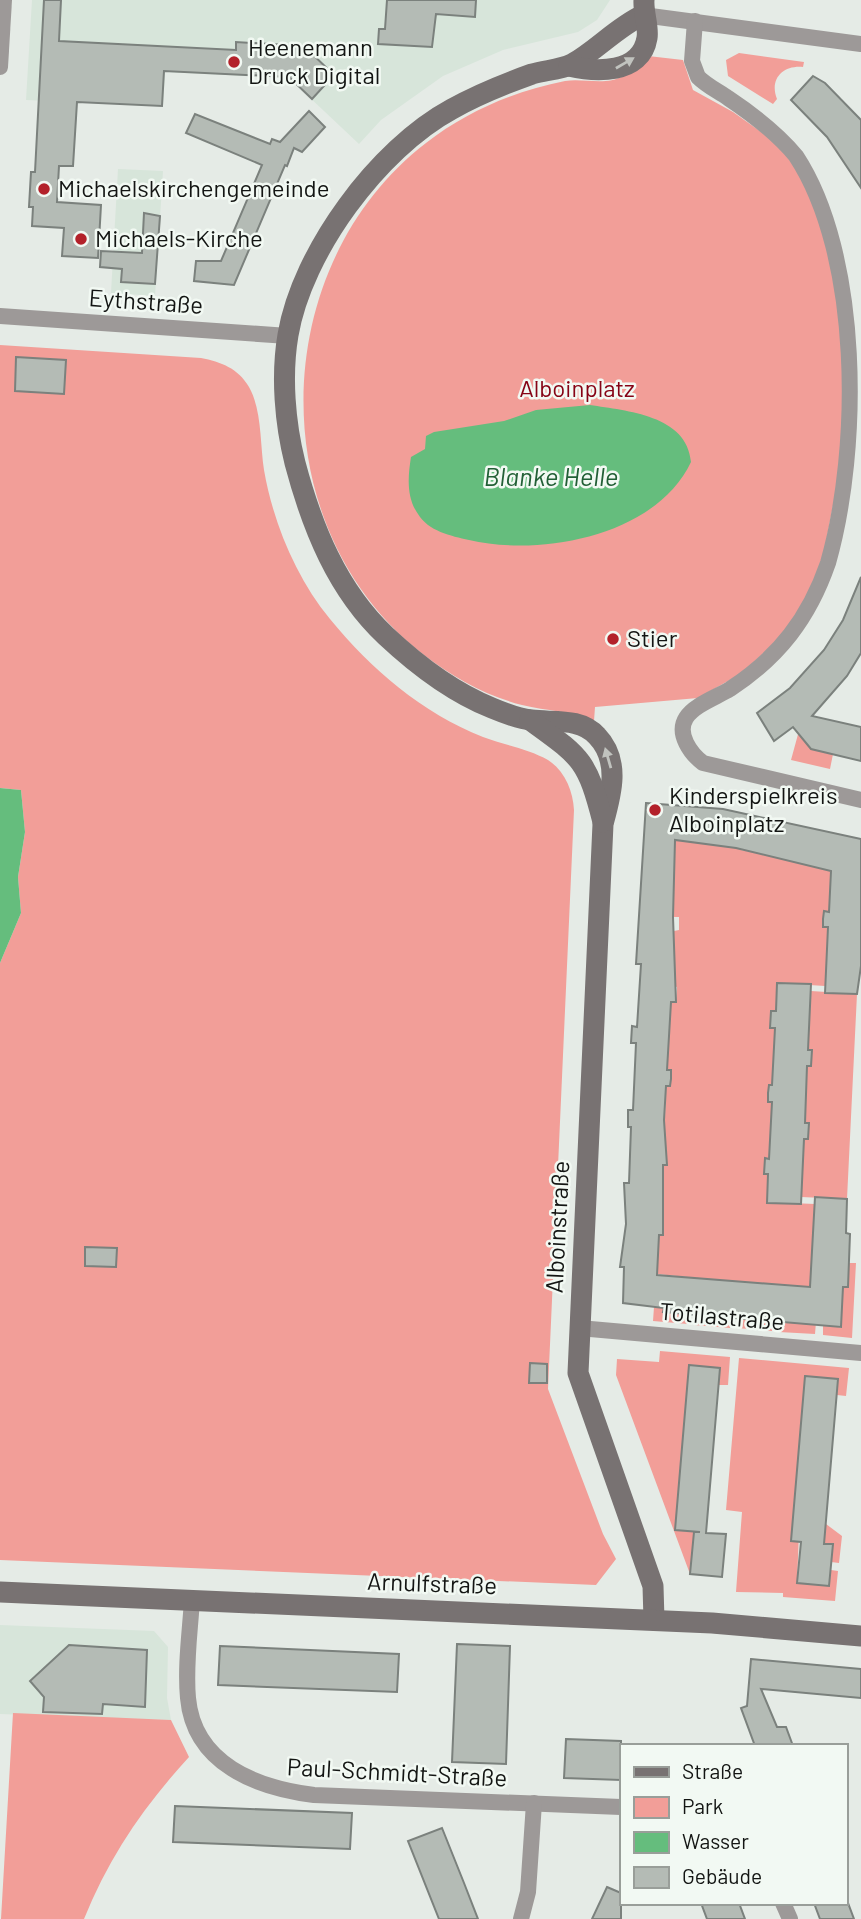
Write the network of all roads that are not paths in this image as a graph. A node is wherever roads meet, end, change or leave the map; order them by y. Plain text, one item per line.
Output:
1 (4, 0) edge
2 (644, 7) edge
3 (695, 21) junction
4 (861, 44) edge
5 (569, 66) junction
6 (0, 68) edge
7 (0, 316) edge
8 (288, 336) junction
9 (858, 427) edge
10 (861, 800) edge
11 (579, 1328) junction
12 (861, 1353) edge
13 (0, 1592) edge
14 (192, 1601) junction
15 (653, 1620) junction
16 (861, 1636) edge
17 (534, 1803) junction
18 (620, 1807) edge
19 (521, 1919) edge

1 - 6 street
2 - 3 street
2 - 5 street
5 -> 2 street
3 - 4 street
3 - 9 street
5 - 8 street
7 - 8 street, Eythstraße
8 - 11 street, Alboinstraße
9 - 10 street
11 - 12 street, Totilastraße
11 - 15 street, Alboinstraße
13 - 14 street, Arnulfstraße
14 - 15 street, Arnulfstraße
14 - 17 street, Paul-Schmidt-Straße
15 - 16 street, Arnulfstraße
17 - 18 street, Paul-Schmidt-Straße
17 - 19 street

